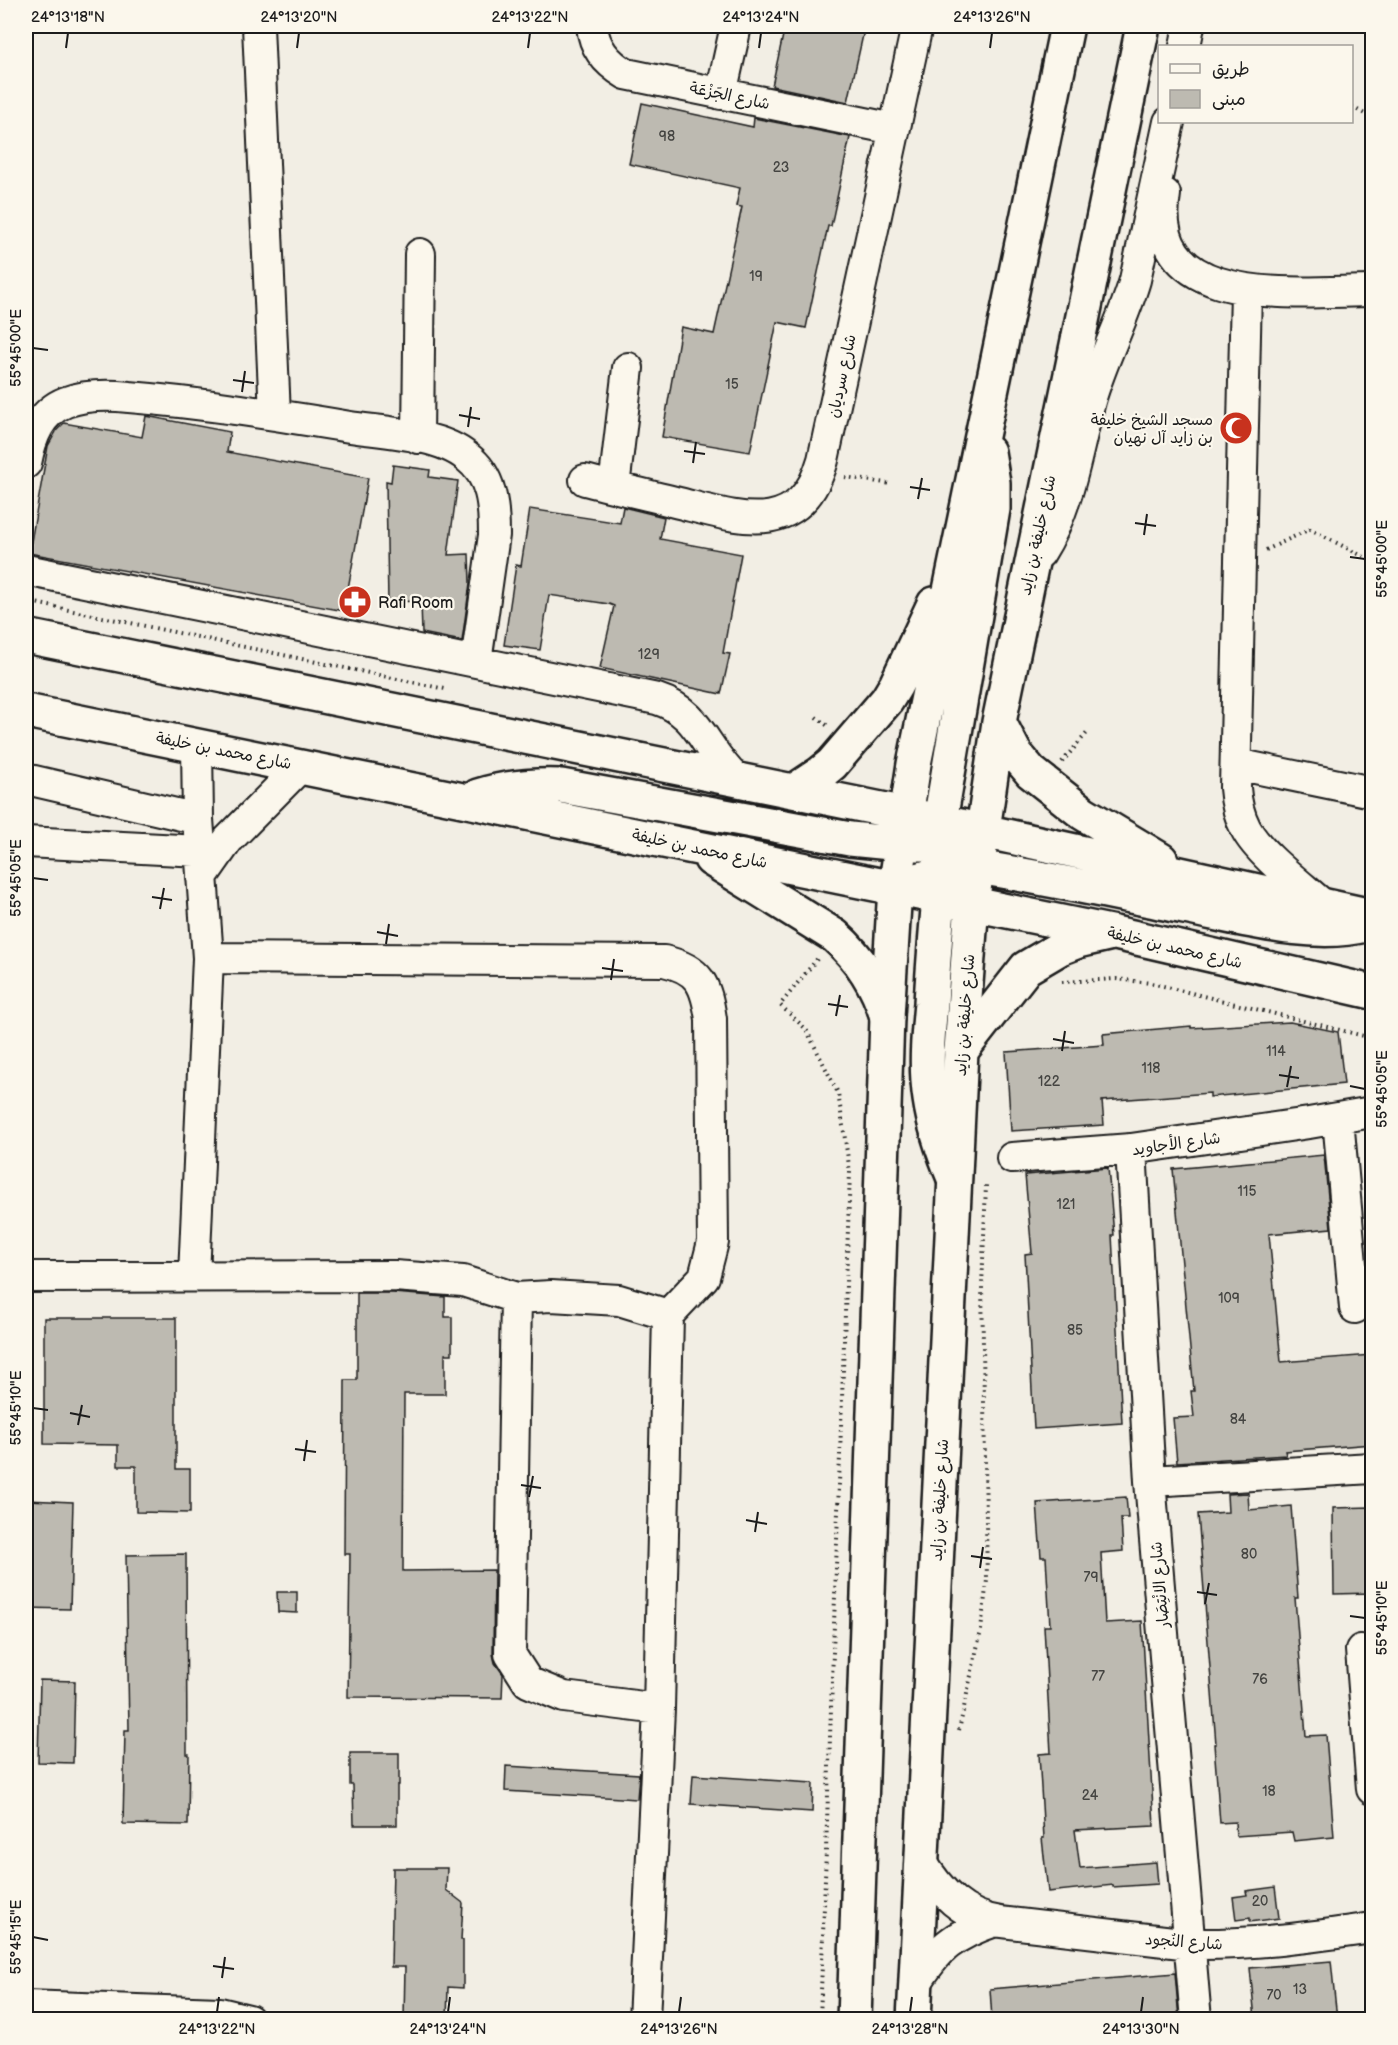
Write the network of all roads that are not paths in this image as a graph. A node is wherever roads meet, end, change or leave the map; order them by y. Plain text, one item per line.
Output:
1 (258, 26) edge
2 (592, 26) edge
3 (736, 26) edge
4 (916, 26) edge
5 (1068, 26) edge
6 (1143, 26) edge
7 (1189, 26) edge
8 (1185, 45) edge
9 (721, 94) junction
10 (894, 129) junction
11 (1166, 134) edge
12 (420, 255) dead end
13 (1246, 290) junction
14 (1372, 291) edge
15 (628, 368) dead end
16 (274, 415) junction
17 (982, 432) junction
18 (418, 438) junction
19 (26, 463) edge
20 (585, 480) dead end
21 (614, 487) junction
22 (957, 553) junction
23 (1030, 568) junction
24 (26, 570) edge
25 (26, 636) edge
26 (476, 662) junction
27 (26, 711) edge
28 (999, 722) junction
29 (197, 745) junction
30 (1236, 764) junction
31 (300, 766) junction
32 (26, 779) edge
33 (736, 779) junction
34 (794, 791) junction
35 (1372, 792) edge
36 (468, 800) junction
37 (128, 803) junction
38 (198, 819) junction
39 (983, 830) junction
40 (26, 842) edge
41 (687, 844) junction
42 (120, 847) junction
43 (935, 852) junction
44 (201, 864) junction
45 (1185, 875) junction
46 (895, 888) junction
47 (972, 903) junction
48 (1323, 906) junction
49 (1372, 916) edge
50 (1372, 923) edge
51 (1115, 933) junction
52 (208, 958) junction
53 (1372, 992) edge
54 (888, 1017) junction
55 (961, 1052) junction
56 (1372, 1112) edge
57 (1338, 1119) junction
58 (1131, 1149) junction
59 (1012, 1158) dead end
60 (970, 1179) junction
61 (194, 1276) junction
62 (26, 1277) edge
63 (516, 1298) junction
64 (1355, 1308) dead end
65 (668, 1315) junction
66 (1372, 1468) edge
67 (1150, 1481) junction
68 (1361, 1650) dead end
69 (659, 1708) junction
70 (1372, 1789) edge
71 (921, 1861) junction
72 (995, 1922) junction
73 (1372, 1928) edge
74 (1190, 1944) junction
75 (915, 1985) junction
76 (26, 2006) edge
77 (249, 2019) edge
78 (644, 2019) edge
79 (854, 2019) edge
80 (914, 2019) edge
81 (1196, 2019) edge

1 - 16 street
2 - 9 street, شارع الجَزْعَة
3 - 9 street
4 - 10 street, شارع سرديان
5 - 17 main road, شارع خليفة بن زايد
6 - 23 main road, شارع خليفة بن زايد
7 - 8 street
9 - 10 street, شارع الجَزْعَة
10 - 21 street, شارع سرديان
11 - 13 street
11 - 23 street
12 - 18 street
13 - 14 street
13 - 30 street
15 - 21 street
16 - 18 street
16 - 19 street
17 - 22 main road, شارع خليفة بن زايد
17 - 43 main road
18 - 26 street
20 - 21 street, شارع سرديان
22 - 34 main road
22 - 43 main road, شارع خليفة بن زايد
23 - 28 main road, شارع خليفة بن زايد
24 - 26 street
25 - 33 main road, شارع محمد بن خليفة
26 - 33 street
27 - 29 main road, شارع محمد بن خليفة
28 - 39 main road, شارع خليفة بن زايد
28 - 45 main road
29 - 31 main road, شارع محمد بن خليفة
29 - 38 street
30 - 35 street
30 - 48 street
31 - 36 main road, شارع محمد بن خليفة
31 - 44 street
32 - 37 street
33 - 34 main road, شارع محمد بن خليفة
34 - 43 main road, شارع محمد بن خليفة
36 - 41 main road, شارع محمد بن خليفة
36 - 43 main road
37 - 38 street
37 - 42 street
38 - 44 street
39 - 43 main road, شارع محمد بن خليفة
39 - 43 main road, شارع خليفة بن زايد
39 - 45 main road, شارع محمد بن خليفة
40 - 42 street
41 - 46 main road, شارع محمد بن خليفة
41 - 54 main road
42 - 44 street
43 - 46 main road, شارع محمد بن خليفة
43 - 46 main road, شارع خليفة بن زايد
43 - 47 main road, شارع خليفة بن زايد
43 - 50 main road
43 - 60 main road
44 - 52 street
45 - 48 main road, شارع محمد بن خليفة
46 - 54 main road, شارع خليفة بن زايد
47 - 51 main road, شارع محمد بن خليفة
47 - 55 main road, شارع خليفة بن زايد
48 - 49 main road, شارع محمد بن خليفة
51 - 53 main road, شارع محمد بن خليفة
51 - 55 main road
52 - 61 street
52 - 65 street
54 - 79 main road, شارع خليفة بن زايد
55 - 60 main road, شارع خليفة بن زايد
56 - 57 street, شارع الأجاويد
57 - 58 street, شارع الأجاويد
57 - 64 street
58 - 59 street, شارع الأجاويد
58 - 67 street, شارع الانْتِصَار
60 - 71 main road, شارع خليفة بن زايد
61 - 62 street
61 - 63 street
63 - 65 street
63 - 69 street
65 - 69 street
66 - 67 street
67 - 74 street, شارع الانْتِصَار
68 - 70 street
69 - 78 street
71 - 72 street, شارع النُجود
71 - 75 main road, شارع خليفة بن زايد
72 - 74 street, شارع النُجود
72 - 75 street, شارع النُجود
73 - 74 street, شارع النُجود
74 - 81 street, شارع الانْتِصَار
75 - 80 main road, شارع خليفة بن زايد
76 - 77 street

